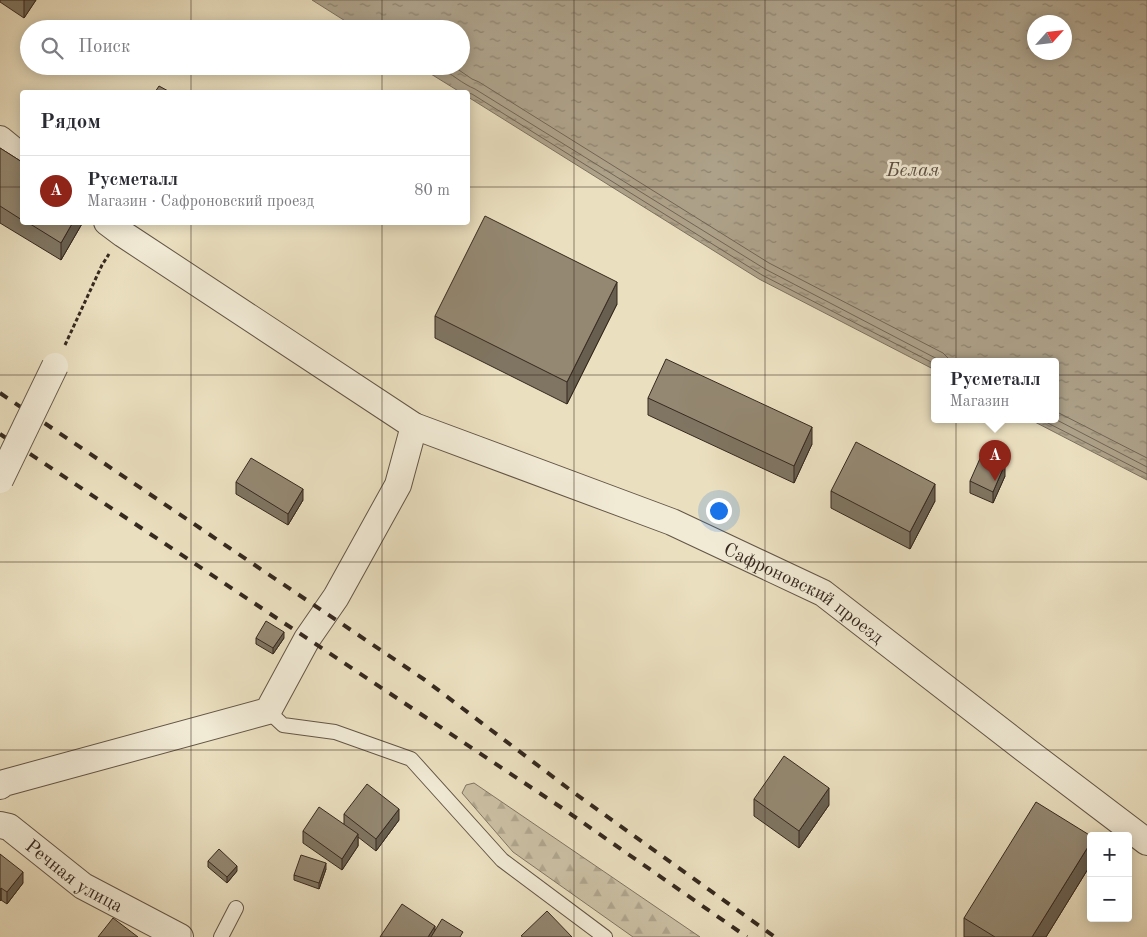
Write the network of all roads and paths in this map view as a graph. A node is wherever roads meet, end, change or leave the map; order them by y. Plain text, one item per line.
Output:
1 (0, 139) edge
2 (20, 155) edge
3 (111, 225) edge
4 (102, 265) dead end
5 (55, 366) joint
6 (414, 426) junction
7 (0, 480) edge
8 (268, 711) junction
9 (0, 786) edge
10 (0, 825) edge
11 (1147, 842) edge
12 (236, 908) dead end
13 (180, 937) edge
14 (221, 937) edge
15 (605, 937) edge

1 - 2 street
3 - 6 street, Сафроновский проезд
4 - 5 path
5 - 7 street, bridge
6 - 8 street
6 - 11 street, Сафроновский проезд
8 - 9 street
8 - 15 lane
10 - 13 street, Речная улица
12 - 14 lane

